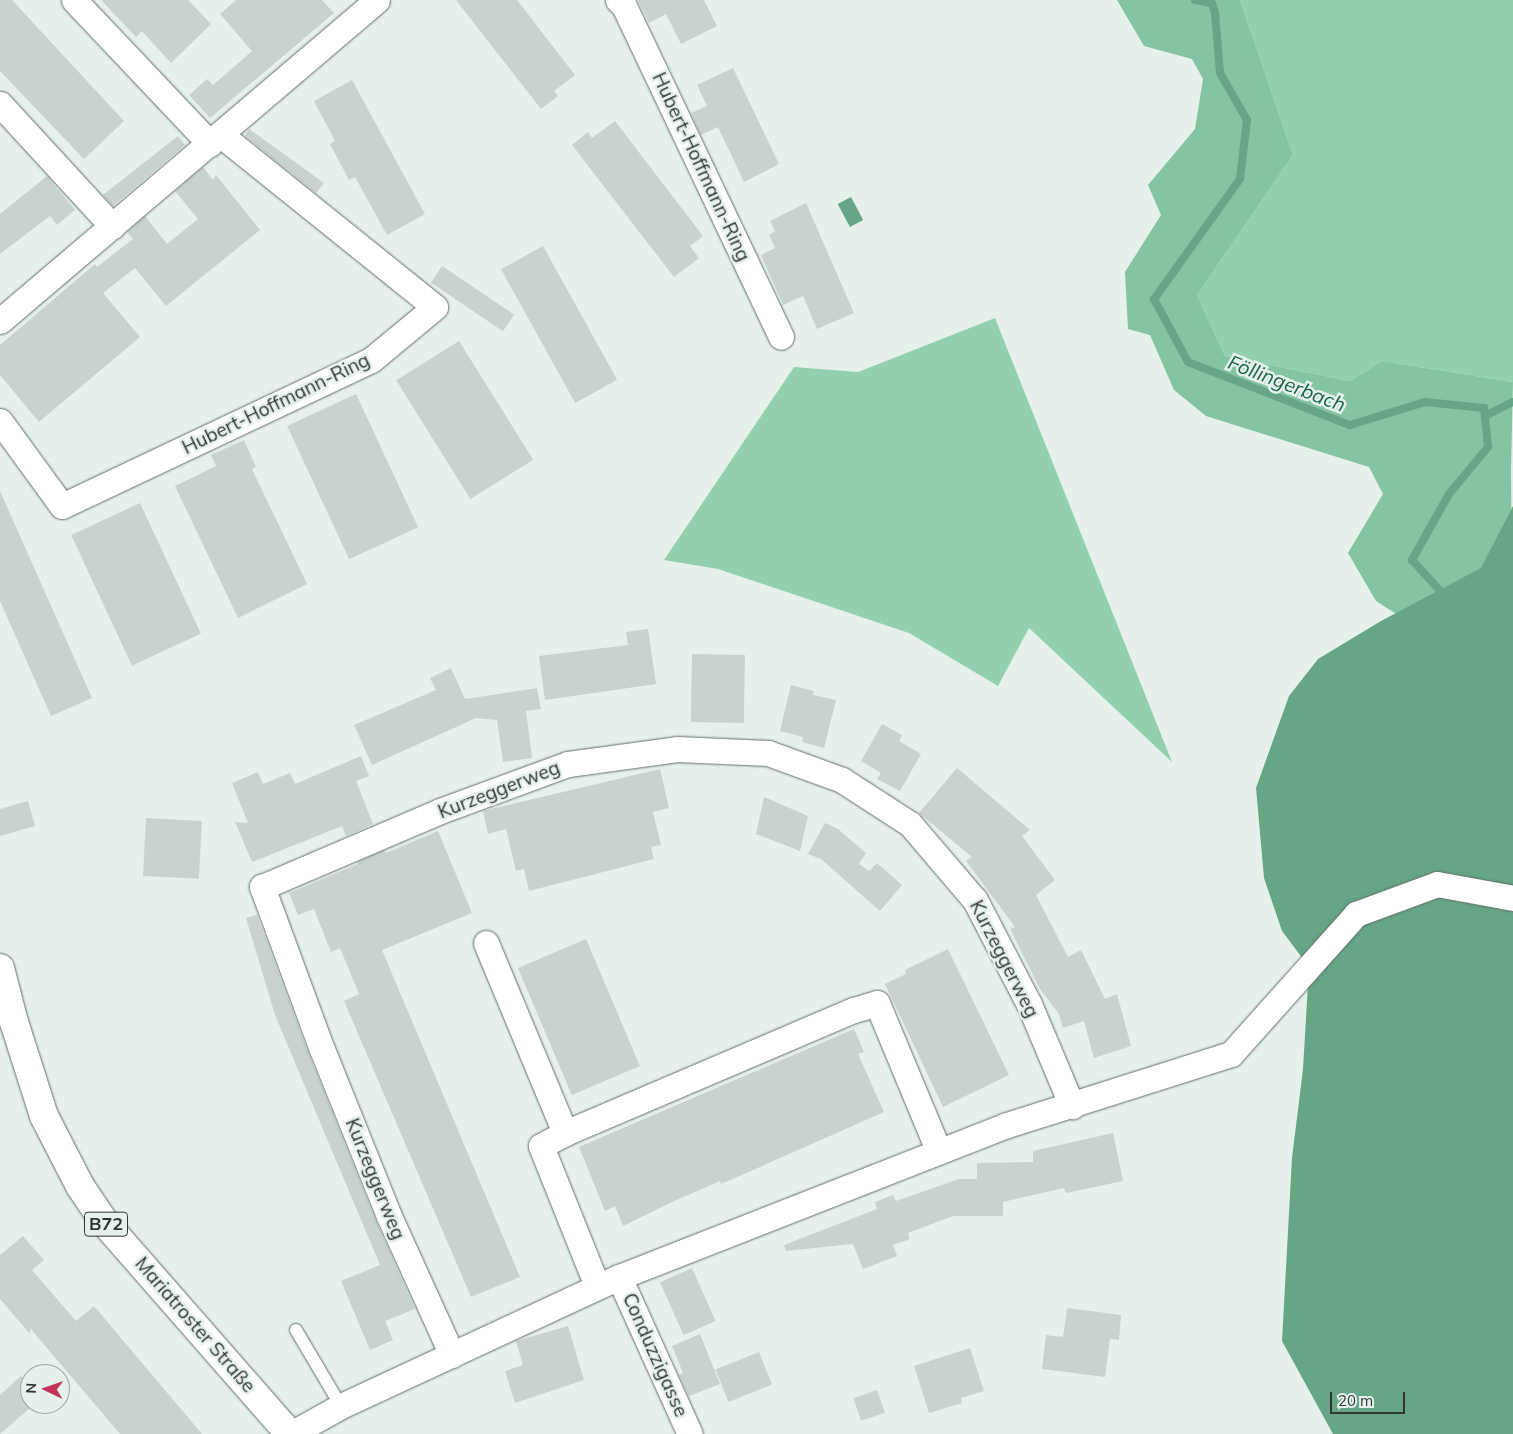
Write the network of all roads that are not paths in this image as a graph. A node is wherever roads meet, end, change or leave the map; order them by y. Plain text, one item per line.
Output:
1 (74, 0) edge
2 (377, 0) edge
3 (618, 0) edge
4 (0, 104) edge
5 (216, 139) junction
6 (112, 226) junction
7 (0, 321) edge
8 (781, 336) dead end
9 (0, 421) edge
10 (1513, 898) edge
11 (486, 943) dead end
12 (0, 968) edge
13 (1072, 1106) junction
14 (565, 1134) junction
15 (939, 1152) junction
16 (608, 1281) junction
17 (296, 1330) dead end
18 (452, 1355) junction
19 (341, 1406) junction
20 (291, 1434) edge
21 (690, 1434) edge

1 - 5 street, Hubert-Hoffmann-Ring
2 - 5 street
3 - 8 street, Hubert-Hoffmann-Ring
4 - 6 street
5 - 6 street
5 - 9 street, Hubert-Hoffmann-Ring
6 - 7 street
10 - 13 street
11 - 14 street
12 - 20 main road, Mariatroster Straße / B72
13 - 15 street
13 - 18 street, Kurzeggerweg
14 - 15 street
14 - 16 street
15 - 16 street
16 - 18 street
16 - 21 street, Conduzzigasse
17 - 19 lane
18 - 19 street
19 - 20 street

